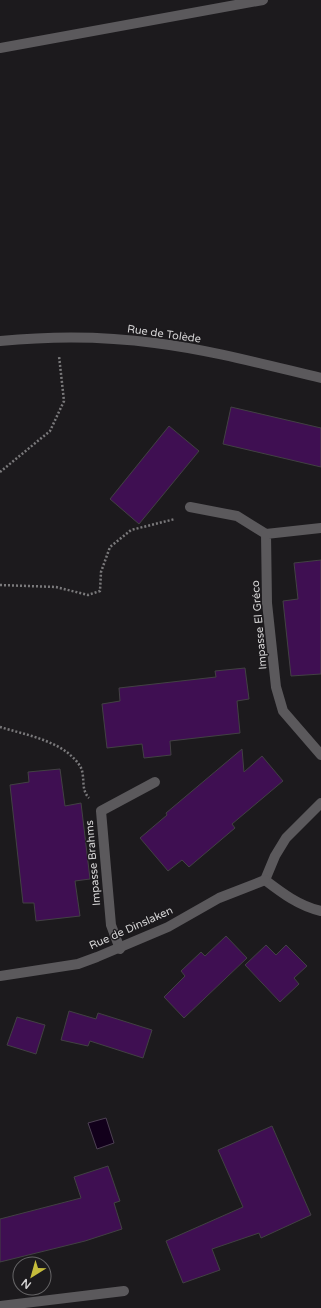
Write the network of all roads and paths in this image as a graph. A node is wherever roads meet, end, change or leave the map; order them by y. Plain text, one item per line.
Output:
1 (263, 0) edge
2 (0, 48) edge
3 (57, 338) junction
4 (0, 340) edge
5 (321, 378) edge
6 (0, 472) edge
7 (190, 507) joint
8 (321, 528) edge
9 (266, 534) junction
10 (0, 585) edge
11 (0, 727) edge
12 (321, 755) edge
13 (155, 782) dead end
14 (321, 803) edge
15 (101, 811) junction
16 (265, 880) junction
17 (321, 911) edge
18 (120, 949) junction
19 (0, 976) edge
20 (124, 1291) dead end
21 (0, 1306) edge

1 - 2 street
3 - 4 street, Rue de Tolède
3 - 5 street, Rue de Tolède
3 - 6 path
7 - 9 street
7 - 10 path
8 - 9 street
9 - 12 street, Impasse El Gréco
11 - 15 path
13 - 15 street, Impasse Brahms
14 - 16 street
15 - 18 street, Impasse Brahms
16 - 17 street
16 - 18 street, Rue de Dinslaken
18 - 19 street, Rue de Dinslaken
20 - 21 street

